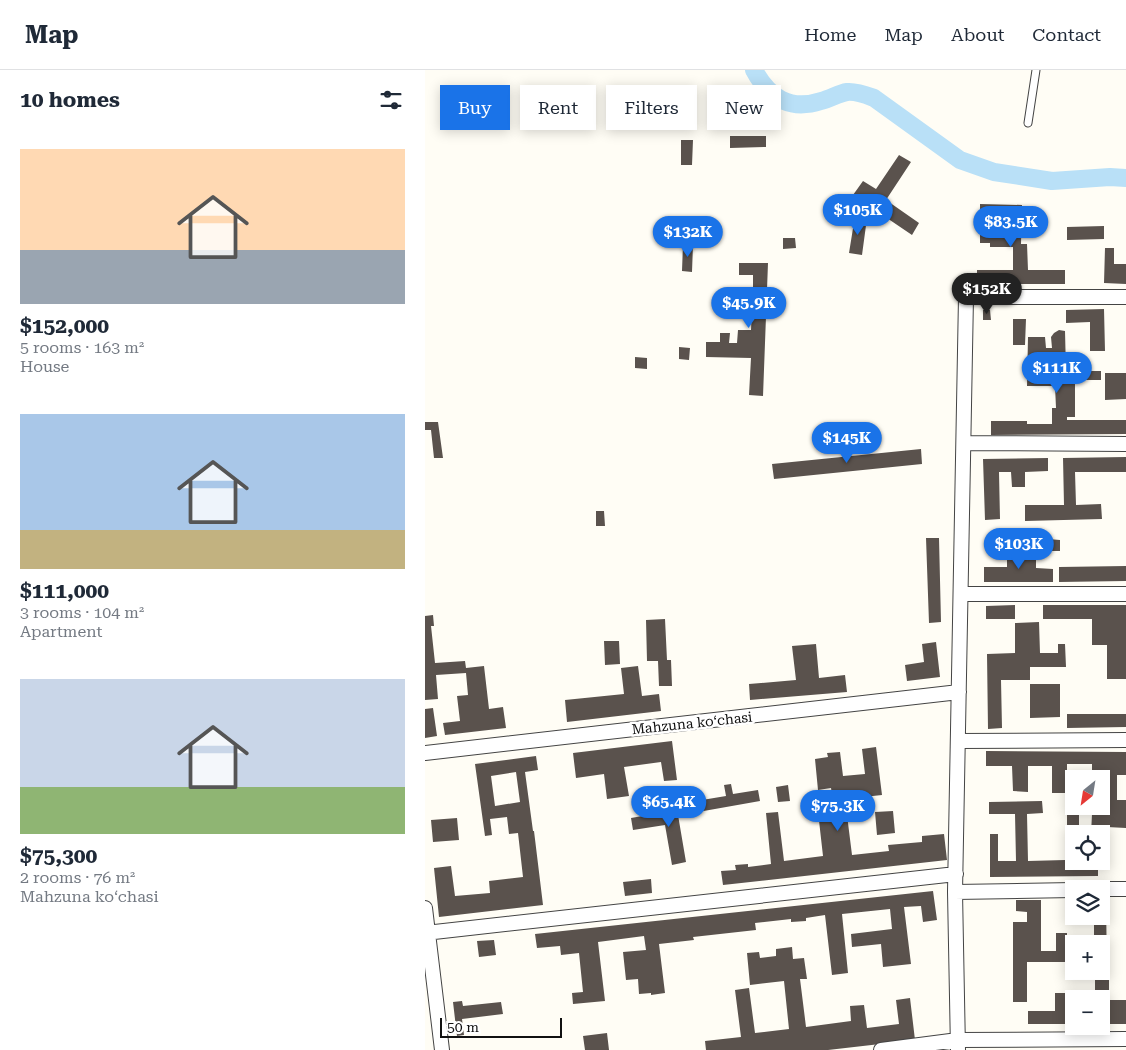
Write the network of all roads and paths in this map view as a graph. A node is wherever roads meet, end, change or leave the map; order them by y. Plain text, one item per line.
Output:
1 (1036, 70) edge
2 (1028, 123) dead end
3 (1126, 297) edge
4 (963, 443) junction
5 (1126, 444) edge
6 (961, 594) junction
7 (1126, 594) edge
8 (959, 692) junction
9 (1126, 740) edge
10 (958, 741) junction
11 (425, 753) edge
12 (956, 874) junction
13 (1110, 889) edge
14 (1126, 889) edge
15 (1065, 890) edge
16 (955, 892) junction
17 (425, 908) edge
18 (426, 933) edge
19 (1126, 1039) edge
20 (958, 1045) edge
21 (442, 1050) edge
22 (881, 1050) edge

1 - 2 lane
3 - 4 street
4 - 5 street
4 - 6 street
6 - 7 street
6 - 8 street
8 - 10 street
8 - 11 street, Mahzuna koʻchasi
9 - 10 street
10 - 12 street
12 - 16 street
12 - 18 street
13 - 14 street
15 - 16 street
16 - 20 street
17 - 18 street
18 - 21 street
19 - 20 street
20 - 22 street

